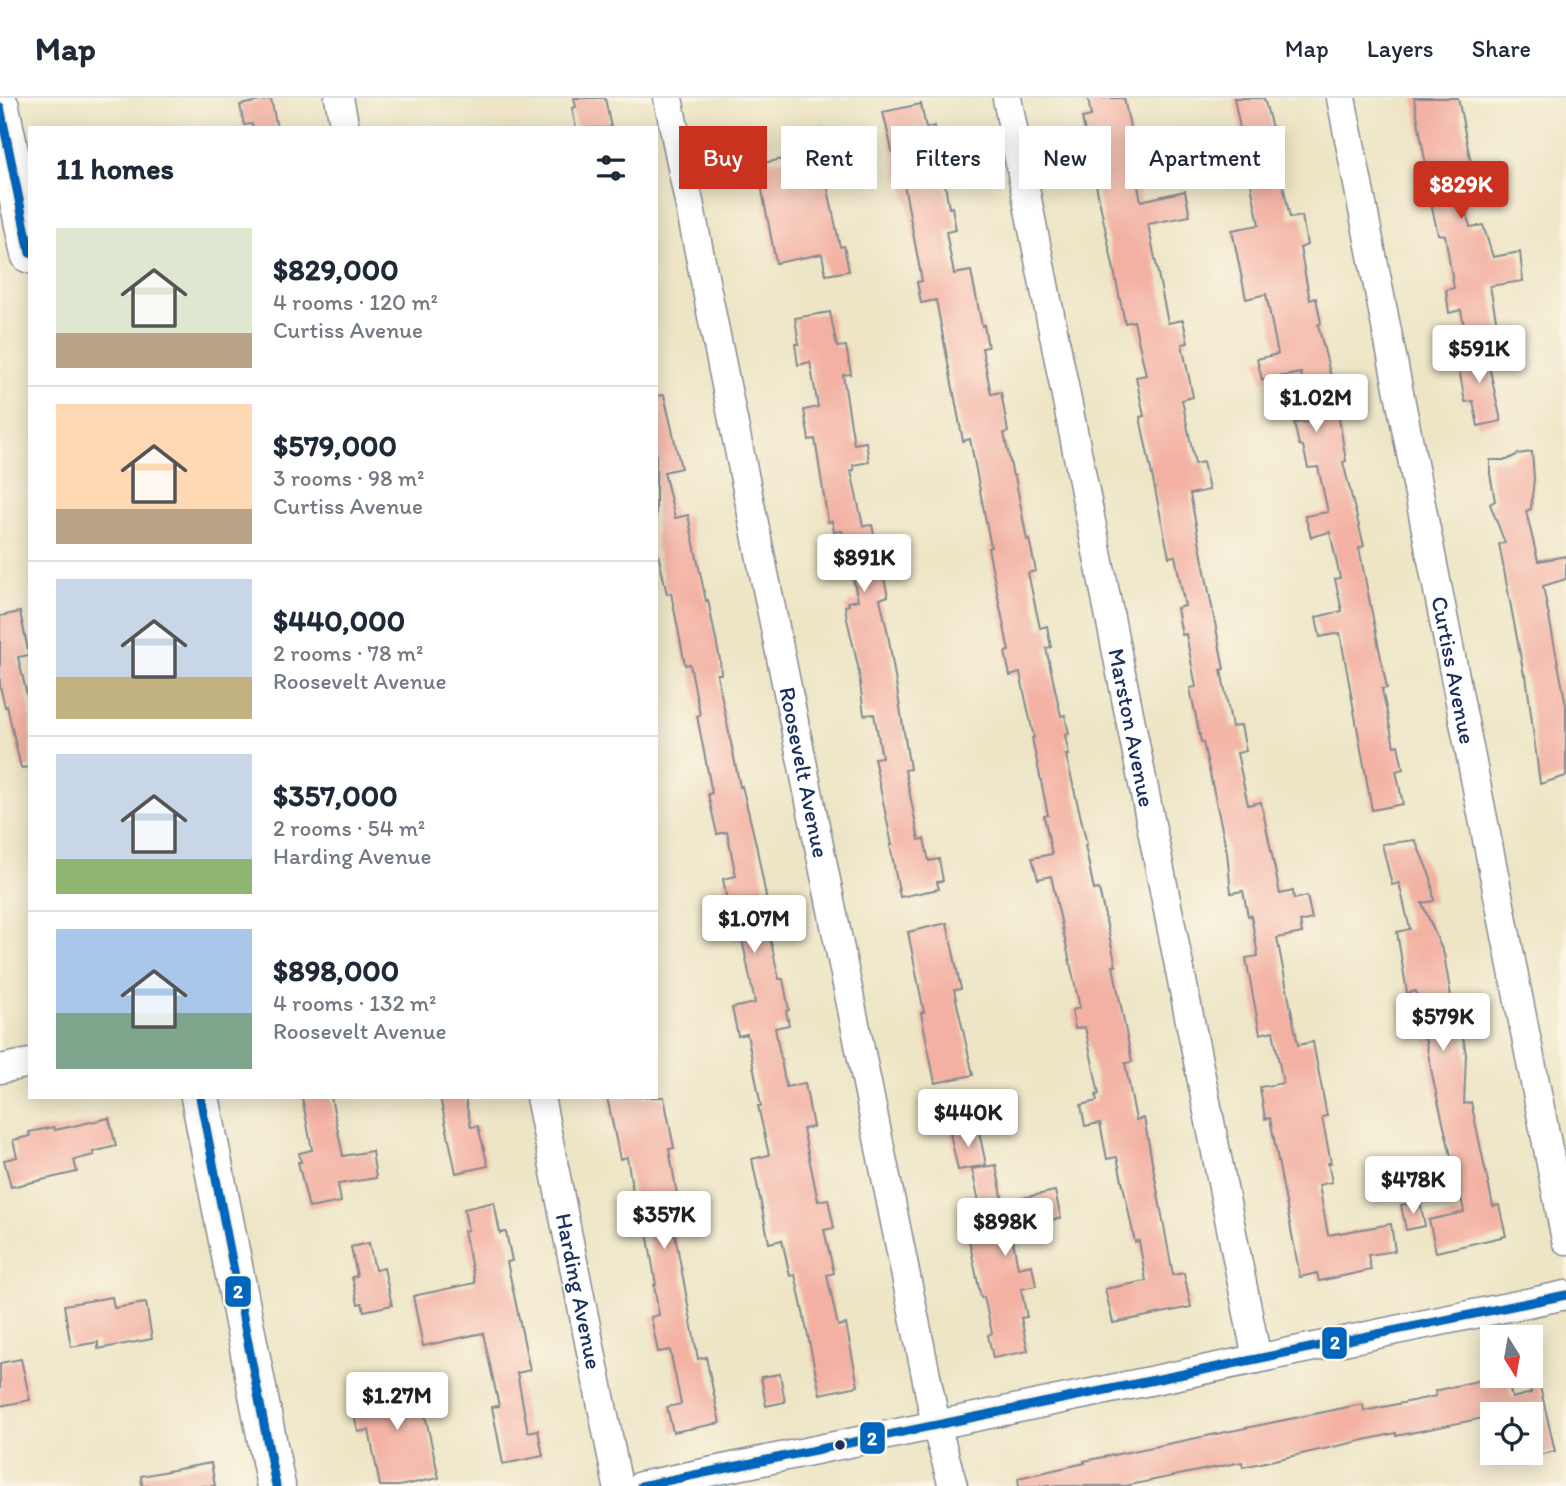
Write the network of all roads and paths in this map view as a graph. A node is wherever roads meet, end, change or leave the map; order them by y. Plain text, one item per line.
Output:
1 (339, 98) edge
2 (668, 98) edge
3 (1007, 98) edge
4 (1341, 98) edge
5 (0, 107) edge
6 (345, 126) edge
7 (28, 244) edge
8 (28, 1063) edge
9 (0, 1069) edge
10 (200, 1099) edge
11 (540, 1099) edge
12 (1566, 1240) edge
13 (1566, 1295) edge
14 (1256, 1359) junction
15 (936, 1425) junction
16 (276, 1486) edge
17 (618, 1486) edge
18 (641, 1486) edge
19 (953, 1486) edge

1 - 6 street
2 - 15 street, Roosevelt Avenue
3 - 14 street, Marston Avenue
4 - 12 street, Curtiss Avenue
5 - 7 main road
8 - 9 street
10 - 16 main road
11 - 17 street, Harding Avenue
13 - 14 street
14 - 15 street
15 - 18 street
15 - 19 street, Roosevelt Avenue

